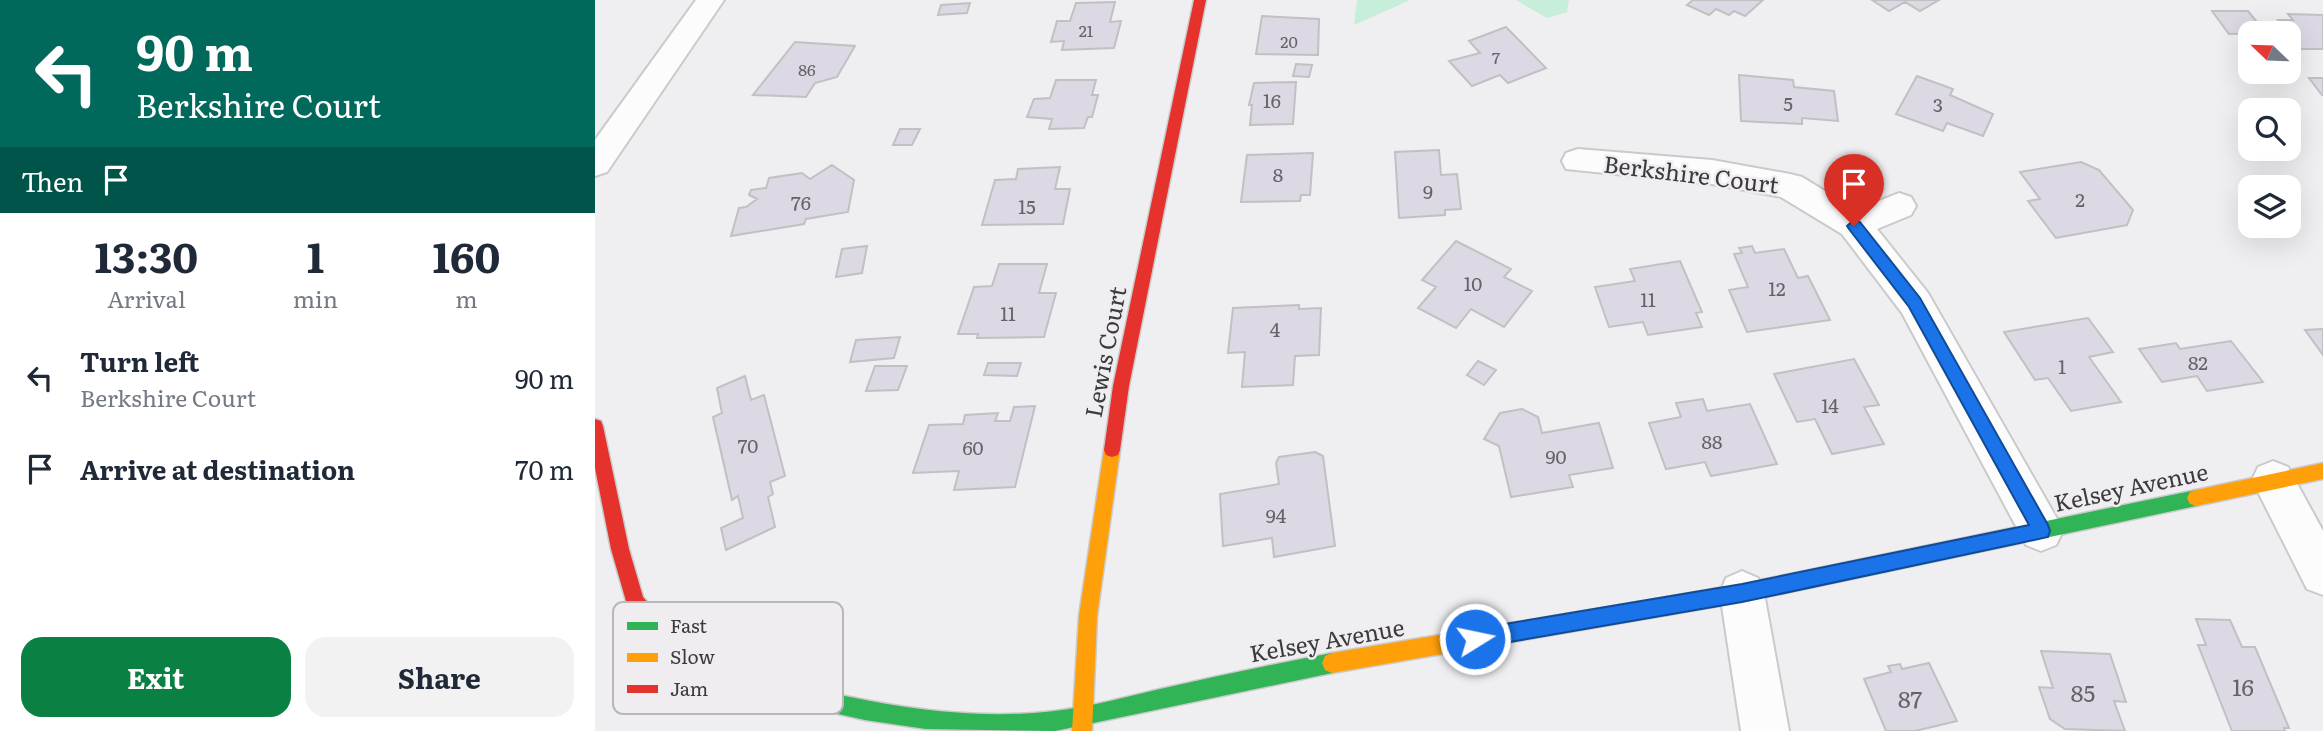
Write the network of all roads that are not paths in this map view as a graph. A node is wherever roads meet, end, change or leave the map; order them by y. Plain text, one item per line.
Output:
1 (710, 0) edge
2 (1200, 0) edge
3 (1578, 162) dead end
4 (595, 164) edge
5 (1899, 206) dead end
6 (1854, 226) junction
7 (595, 426) edge
8 (2323, 471) edge
9 (2273, 480) junction
10 (2041, 531) junction
11 (2323, 574) edge
12 (1742, 593) junction
13 (635, 602) edge
14 (843, 707) edge
15 (1082, 724) edge
16 (1765, 731) edge

1 - 4 street
2 - 15 street, Lewis Court
3 - 6 street, Berkshire Court
5 - 6 street
6 - 10 street, Berkshire Court
7 - 13 street, Kelsey Avenue
8 - 9 street, Kelsey Avenue
9 - 10 street, Kelsey Avenue
9 - 11 street
10 - 12 street, Kelsey Avenue
12 - 15 street, Kelsey Avenue
12 - 16 street
14 - 15 street, Kelsey Avenue

